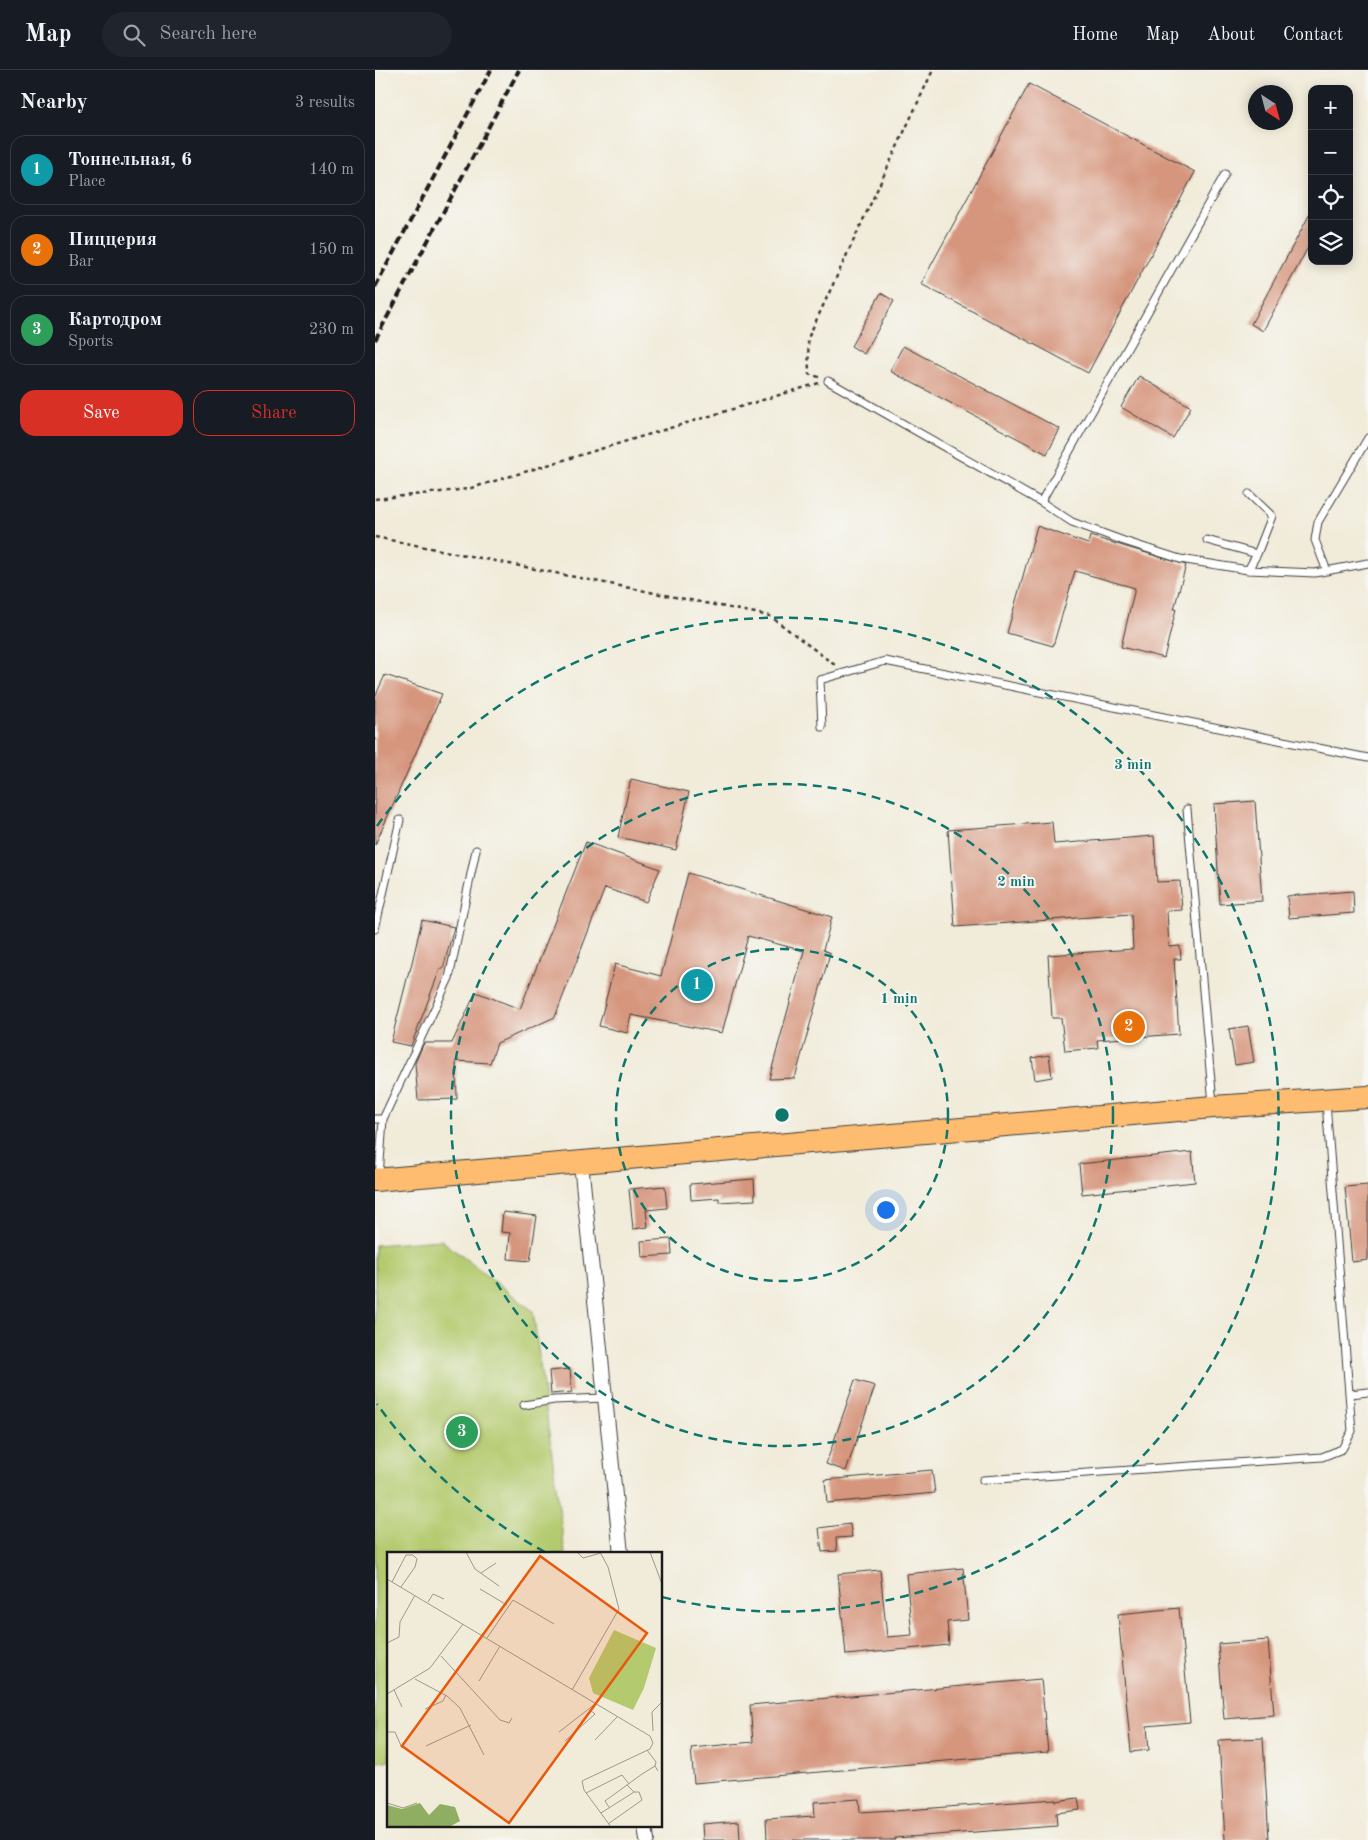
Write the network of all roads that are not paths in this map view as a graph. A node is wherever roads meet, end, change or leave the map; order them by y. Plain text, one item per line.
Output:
1 (1225, 174) dead end
2 (828, 380) road end
3 (1368, 438) edge
4 (1249, 494) dead end
5 (1041, 502) junction
6 (1207, 540) dead end
7 (1257, 554) junction
8 (1368, 563) edge
9 (1248, 570) junction
10 (1327, 571) junction
11 (822, 727) dead end
12 (1368, 758) edge
13 (1187, 809) dead end
14 (400, 820) dead end
15 (475, 850) dead end
16 (375, 929) edge
17 (1368, 1097) edge
18 (1326, 1100) junction
19 (1213, 1107) junction
20 (375, 1119) edge
21 (383, 1119) junction
22 (581, 1163) junction
23 (377, 1180) edge
24 (1368, 1392) edge
25 (1349, 1394) junction
26 (605, 1398) junction
27 (524, 1405) dead end
28 (983, 1480) dead end
29 (621, 1552) edge

1 - 5 lane
2 - 5 lane
3 - 10 lane
4 - 7 lane
5 - 9 lane
6 - 7 lane
7 - 9 lane
8 - 10 lane
9 - 10 lane
11 - 12 lane
13 - 19 lane
14 - 16 lane
15 - 21 lane
17 - 18 main road
18 - 19 main road
18 - 25 lane
19 - 22 main road
20 - 21 lane
21 - 23 lane
22 - 23 main road
22 - 26 street
24 - 25 lane
25 - 28 lane
26 - 27 lane
26 - 29 street

